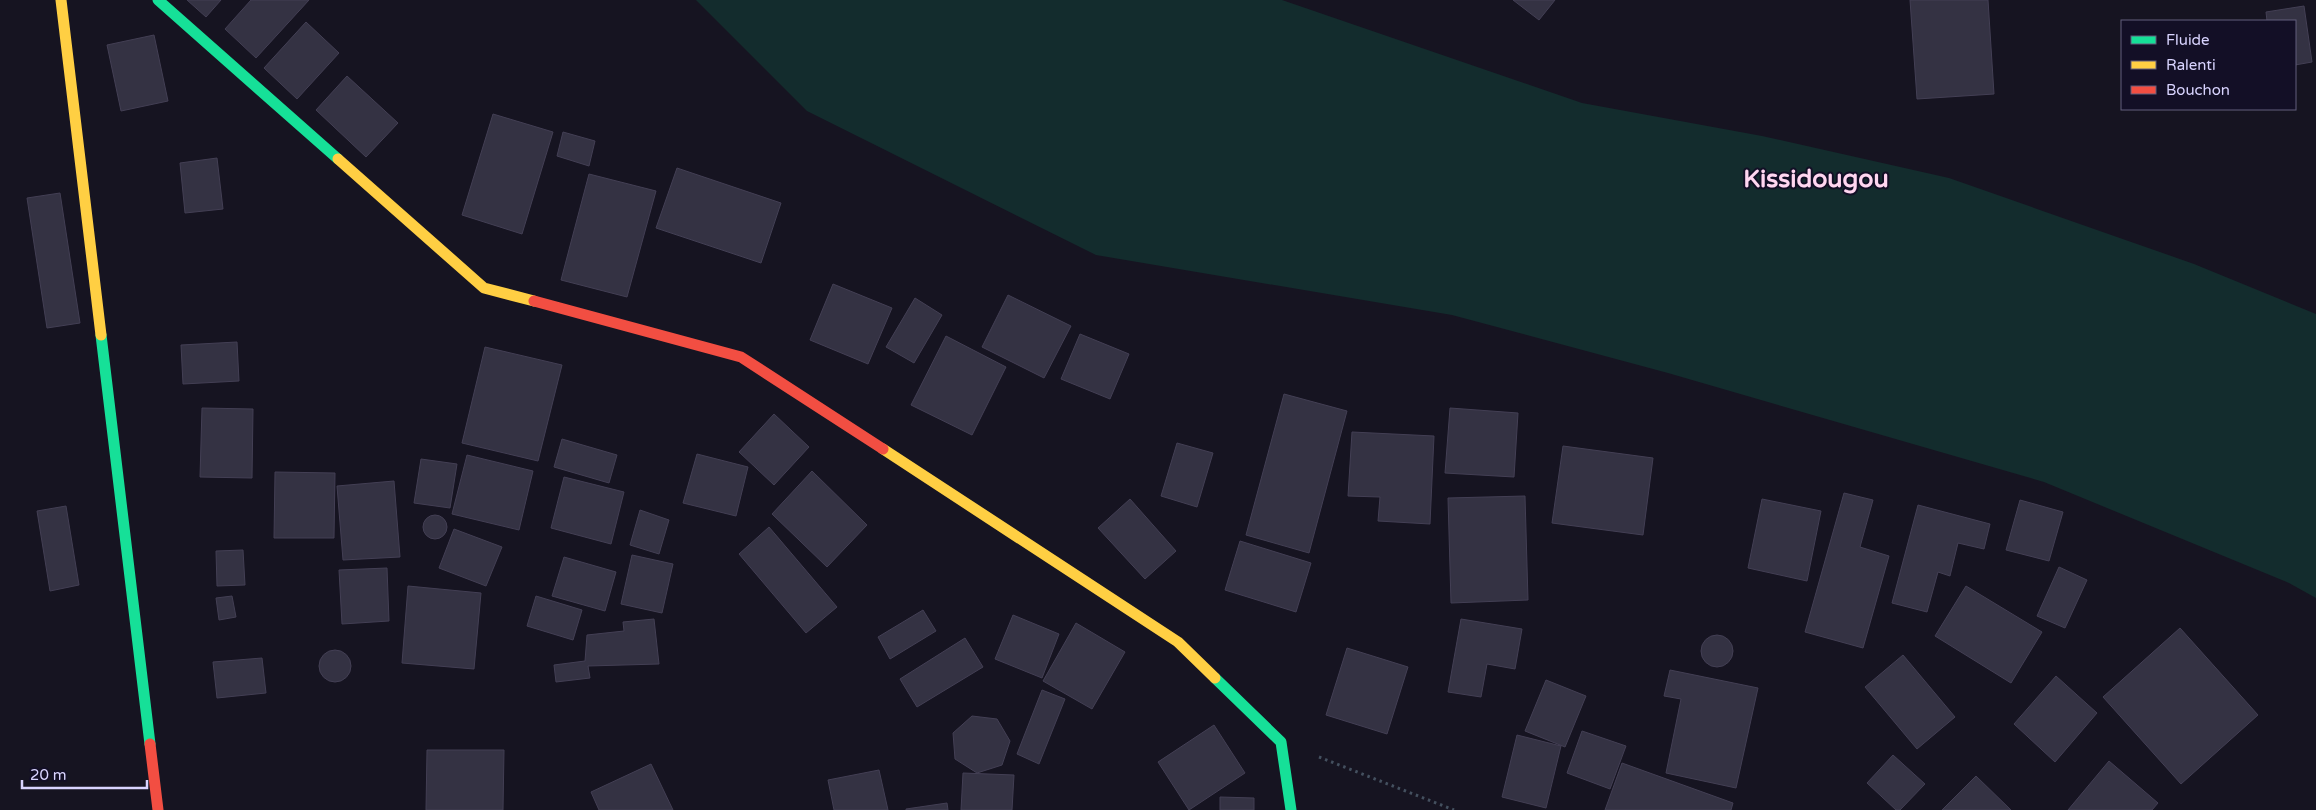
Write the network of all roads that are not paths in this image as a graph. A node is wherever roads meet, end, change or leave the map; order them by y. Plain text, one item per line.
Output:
1 (60, 0) edge
2 (158, 0) edge
3 (158, 810) edge
4 (1292, 810) edge

1 - 3 street
2 - 4 street

